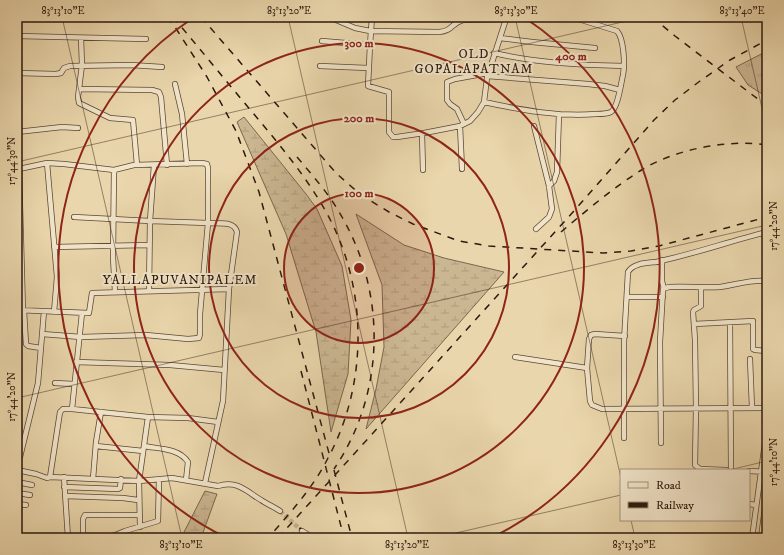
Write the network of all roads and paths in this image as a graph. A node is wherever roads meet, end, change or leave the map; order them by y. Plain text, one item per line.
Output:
1 (329, 17) edge
2 (372, 17) edge
3 (572, 17) edge
4 (506, 18) edge
5 (370, 32) junction
6 (17, 36) edge
7 (81, 38) junction
8 (500, 38) junction
9 (146, 39) dead end
10 (322, 41) dead end
11 (370, 44) junction
12 (595, 48) dead end
13 (494, 53) junction
14 (82, 66) junction
15 (320, 66) dead end
16 (624, 66) junction
17 (162, 67) dead end
18 (368, 68) junction
19 (17, 73) edge
20 (488, 75) junction
21 (175, 84) dead end
22 (80, 89) junction
23 (620, 90) junction
24 (484, 102) junction
25 (558, 114) junction
26 (462, 125) junction
27 (534, 126) dead end
28 (78, 128) dead end
29 (17, 132) edge
30 (422, 134) junction
31 (17, 148) edge
32 (47, 163) junction
33 (187, 164) junction
34 (137, 165) junction
35 (154, 165) junction
36 (167, 165) junction
37 (462, 169) dead end
38 (18, 170) edge
39 (114, 170) junction
40 (423, 170) dead end
41 (549, 186) junction
42 (74, 218) dead end
43 (114, 220) junction
44 (150, 221) junction
45 (208, 223) junction
46 (536, 229) dead end
47 (767, 232) edge
48 (149, 245) junction
49 (19, 246) edge
50 (114, 246) junction
51 (54, 247) junction
52 (662, 260) junction
53 (767, 281) edge
54 (700, 287) junction
55 (202, 289) junction
56 (229, 289) junction
57 (664, 289) junction
58 (149, 291) junction
59 (115, 292) junction
60 (627, 297) junction
61 (663, 297) junction
62 (17, 310) edge
63 (24, 311) junction
64 (44, 312) junction
65 (54, 312) junction
66 (82, 313) junction
67 (730, 322) junction
68 (694, 324) junction
69 (42, 334) junction
70 (625, 336) junction
71 (81, 337) junction
72 (41, 348) junction
73 (767, 351) edge
74 (515, 358) dead end
75 (750, 359) dead end
76 (76, 362) junction
77 (587, 368) junction
78 (224, 370) junction
79 (55, 383) dead end
80 (74, 384) junction
81 (696, 408) junction
82 (731, 408) junction
83 (752, 408) junction
84 (767, 408) edge
85 (72, 409) junction
86 (624, 409) junction
87 (660, 409) junction
88 (101, 412) junction
89 (148, 417) junction
90 (218, 422) junction
91 (767, 428) edge
92 (624, 438) dead end
93 (661, 443) dead end
94 (96, 446) junction
95 (144, 449) junction
96 (20, 457) dead end
97 (700, 469) edge
98 (731, 469) edge
99 (17, 470) edge
100 (750, 471) edge
101 (761, 472) junction
102 (767, 472) edge
103 (50, 477) junction
104 (64, 477) junction
105 (93, 478) junction
106 (159, 479) junction
107 (121, 480) junction
108 (186, 480) junction
109 (139, 481) junction
110 (17, 482) edge
111 (205, 483) junction
112 (32, 485) dead end
113 (64, 487) junction
114 (767, 492) edge
115 (17, 493) edge
116 (30, 495) dead end
117 (65, 496) junction
118 (138, 500) junction
119 (17, 504) edge
120 (750, 504) edge
121 (26, 505) dead end
122 (756, 505) junction
123 (280, 511) tunnel mouth
124 (139, 515) junction
125 (140, 527) junction
126 (765, 530) edge
127 (302, 531) tunnel mouth
128 (68, 538) edge
129 (83, 538) edge
130 (108, 538) edge
131 (332, 538) edge
132 (752, 538) edge
133 (761, 538) edge

1 - 5 street
2 - 5 street
3 - 16 street
4 - 5 street
4 - 8 street
5 - 11 street
6 - 7 street
7 - 9 street
7 - 14 street
8 - 12 street
8 - 13 street
10 - 11 street
11 - 18 street
13 - 16 street
13 - 20 street
14 - 17 street
14 - 19 street
14 - 22 street
15 - 18 street
16 - 23 street
18 - 30 street
20 - 23 street
20 - 24 street
20 - 26 street
21 - 33 street
22 - 34 street
22 - 36 street
23 - 25 street
24 - 25 street
24 - 26 street
25 - 41 street
26 - 30 street
26 - 37 street
27 - 41 street
28 - 29 street
30 - 40 street
31 - 38 street
32 - 38 street
32 - 39 street
32 - 51 street
33 - 36 street
33 - 45 street
34 - 35 street
34 - 39 street
35 - 36 street
35 - 44 street
38 - 49 street
39 - 43 street
41 - 46 street
42 - 43 street
43 - 44 street
43 - 50 street
44 - 45 street
44 - 48 street
45 - 55 street
45 - 56 street
47 - 52 street
48 - 50 street
48 - 58 street
49 - 63 street
50 - 51 street
50 - 59 street
51 - 65 street
52 - 57 street
52 - 60 street
53 - 54 street
54 - 57 street
54 - 68 street
55 - 56 street
55 - 58 street
55 - 71 street
56 - 78 street
57 - 61 street
58 - 59 street
59 - 66 street
60 - 61 street
60 - 70 street
61 - 87 street
62 - 63 street
63 - 64 street
63 - 72 street
64 - 65 street
64 - 69 street
65 - 66 street
66 - 71 street
67 - 68 street
67 - 73 street
67 - 82 street
68 - 81 street
69 - 71 street
69 - 72 street
70 - 77 street
70 - 86 street
71 - 76 street
72 - 96 street
74 - 77 street
75 - 83 street
76 - 78 street
76 - 80 street
77 - 86 street
78 - 90 street
79 - 80 street
80 - 85 street
81 - 82 street
81 - 87 street
81 - 97 street
82 - 83 street
82 - 98 street
83 - 84 street
85 - 88 street
85 - 103 street
86 - 87 street
86 - 92 street
87 - 93 street
88 - 89 street
88 - 94 street
89 - 90 street
89 - 95 street
90 - 111 street
91 - 101 street
94 - 95 street
94 - 105 street
95 - 108 street
95 - 109 street
99 - 103 street
100 - 101 street
101 - 102 street
101 - 122 street
103 - 104 street
104 - 105 street
104 - 113 street
105 - 107 street
106 - 108 street
106 - 109 street
106 - 125 street
107 - 109 street
107 - 113 street
108 - 111 street
109 - 118 street
110 - 112 street
111 - 123 street
113 - 117 street
114 - 126 street
115 - 116 street
117 - 118 street
117 - 128 street
118 - 124 street
119 - 121 street
120 - 122 street
122 - 132 street
124 - 125 street
124 - 129 street
125 - 130 street
126 - 133 street
127 - 131 street

